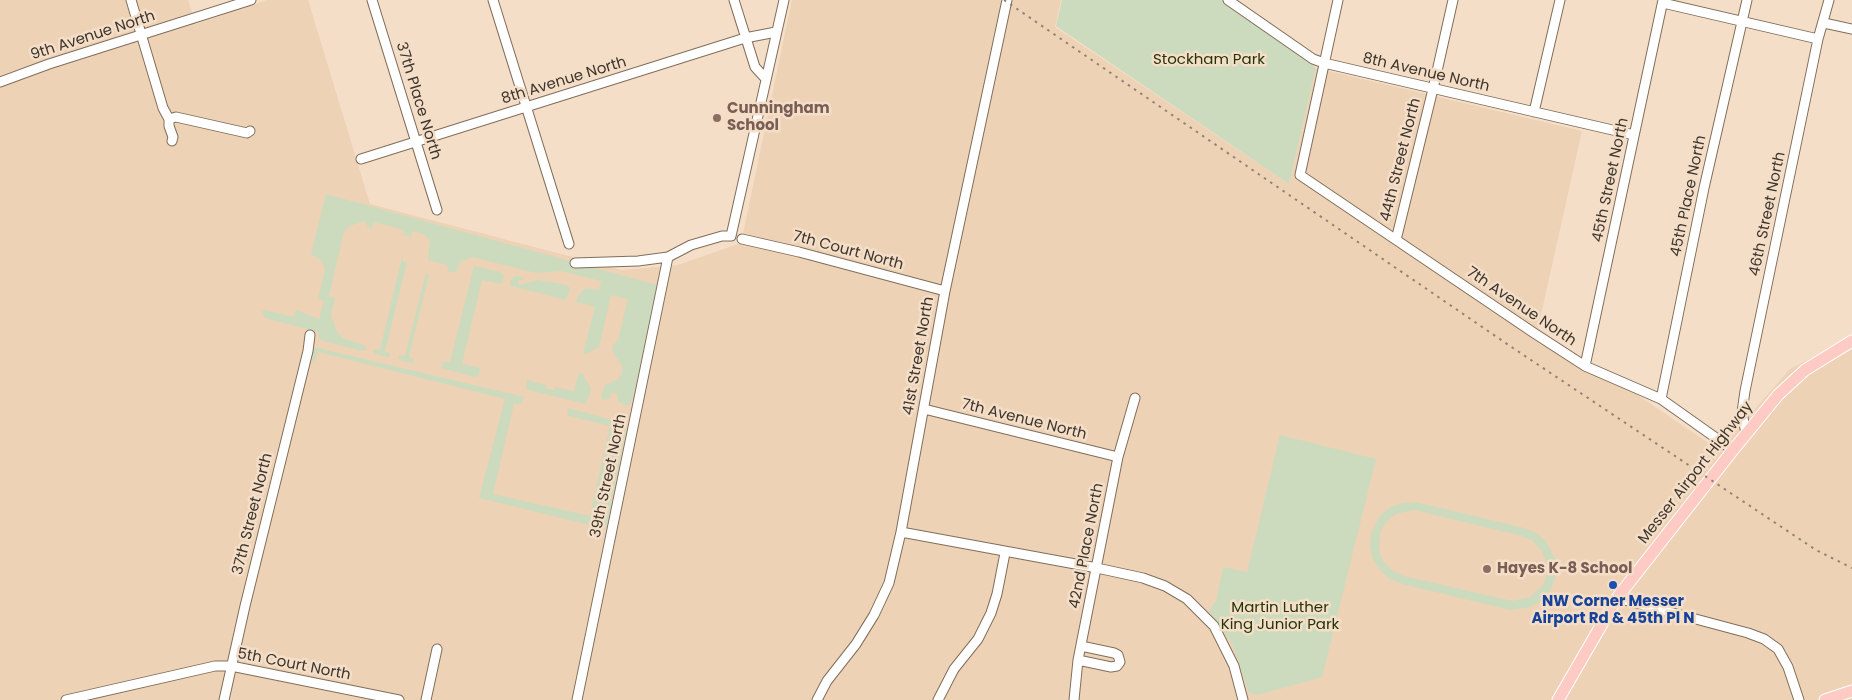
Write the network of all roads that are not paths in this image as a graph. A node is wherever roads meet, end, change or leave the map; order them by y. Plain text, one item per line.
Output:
1 (131, 0) edge
2 (251, 0) edge
3 (372, 0) edge
4 (493, 0) edge
5 (734, 0) edge
6 (784, 0) edge
7 (1007, 0) edge
8 (1228, 0) edge
9 (1338, 0) edge
10 (1453, 0) edge
11 (1560, 0) edge
12 (1747, 0) edge
13 (1829, 0) edge
14 (1663, 2) edge
15 (1742, 22) junction
16 (1824, 23) junction
17 (1852, 29) edge
18 (776, 32) junction
19 (141, 35) junction
20 (745, 38) junction
21 (1818, 39) junction
22 (1324, 63) junction
23 (766, 79) junction
24 (0, 82) edge
25 (1433, 89) junction
26 (526, 106) junction
27 (1534, 112) junction
28 (169, 119) junction
29 (250, 131) dead end
30 (1634, 136) junction
31 (172, 141) dead end
32 (416, 142) junction
33 (361, 159) dead end
34 (437, 210) dead end
35 (742, 239) dead end
36 (1396, 240) junction
37 (569, 244) dead end
38 (668, 257) junction
39 (575, 263) dead end
40 (945, 291) junction
41 (310, 335) dead end
42 (1852, 340) edge
43 (1585, 366) junction
44 (1135, 398) dead end
45 (1661, 398) junction
46 (924, 410) junction
47 (1746, 434) junction
48 (1733, 450) junction
49 (1118, 457) junction
50 (901, 532) junction
51 (1005, 553) junction
52 (1096, 568) junction
53 (1617, 598) junction
54 (1081, 646) junction
55 (437, 649) dead end
56 (1078, 660) junction
57 (231, 666) junction
58 (1852, 691) edge
59 (66, 700) edge
60 (224, 700) edge
61 (399, 700) edge
62 (426, 700) edge
63 (577, 700) edge
64 (817, 700) edge
65 (938, 700) edge
66 (1074, 700) edge
67 (1243, 700) edge
68 (1558, 700) edge
69 (1799, 700) edge
70 (1825, 700) edge

1 - 19 street
2 - 19 street, 9th Avenue North
3 - 32 street, 37th Place North
4 - 26 street
5 - 20 street
6 - 18 street
7 - 40 street, 41st Street North
8 - 22 street, 8th Avenue North
9 - 22 street
10 - 25 street, 44th Street North
11 - 27 street
12 - 15 street, 45th Place North
13 - 16 street, 46th Street North
14 - 15 street
14 - 30 street, 45th Street North
15 - 21 street
15 - 45 street, 45th Place North
16 - 17 street
16 - 21 street, 46th Street North
18 - 20 street, 8th Avenue North
18 - 23 street
19 - 24 street, 9th Avenue North
19 - 28 street
20 - 23 street
20 - 26 street, 8th Avenue North
21 - 47 street, 46th Street North
22 - 25 street, 8th Avenue North
22 - 36 street, 7th Avenue North
23 - 38 street
25 - 27 street, 8th Avenue North
25 - 36 street, 44th Street North
26 - 32 street, 8th Avenue North
26 - 37 street
27 - 30 street, 8th Avenue North
28 - 29 street
28 - 31 street
30 - 43 street, 45th Street North
32 - 33 street, 8th Avenue North
32 - 34 street, 37th Place North
35 - 40 street, 7th Court North
36 - 43 street, 7th Avenue North
38 - 39 street
38 - 63 street, 39th Street North
40 - 46 street, 41st Street North
41 - 57 street, 37th Street North
42 - 47 main road, Messer Airport Highway
43 - 45 street, 7th Avenue North
44 - 49 street, 42nd Place North
45 - 48 street, 7th Avenue North
46 - 49 street, 7th Avenue North
46 - 50 street, 41st Street North
47 - 48 main road, Messer Airport Highway
48 - 53 main road, Messer Airport Highway
49 - 52 street, 42nd Place North
50 - 51 street
50 - 64 street, 41st Street North
51 - 52 street
51 - 65 street
52 - 54 street, 42nd Place North
52 - 67 street
53 - 68 main road, Messer Airport Highway
53 - 69 street
54 - 56 street, 42nd Place North
54 - 56 street
55 - 62 street
56 - 66 street, 42nd Place North
57 - 59 street, 5th Court North
57 - 60 street, 37th Street North
57 - 61 street, 5th Court North
58 - 70 main road

